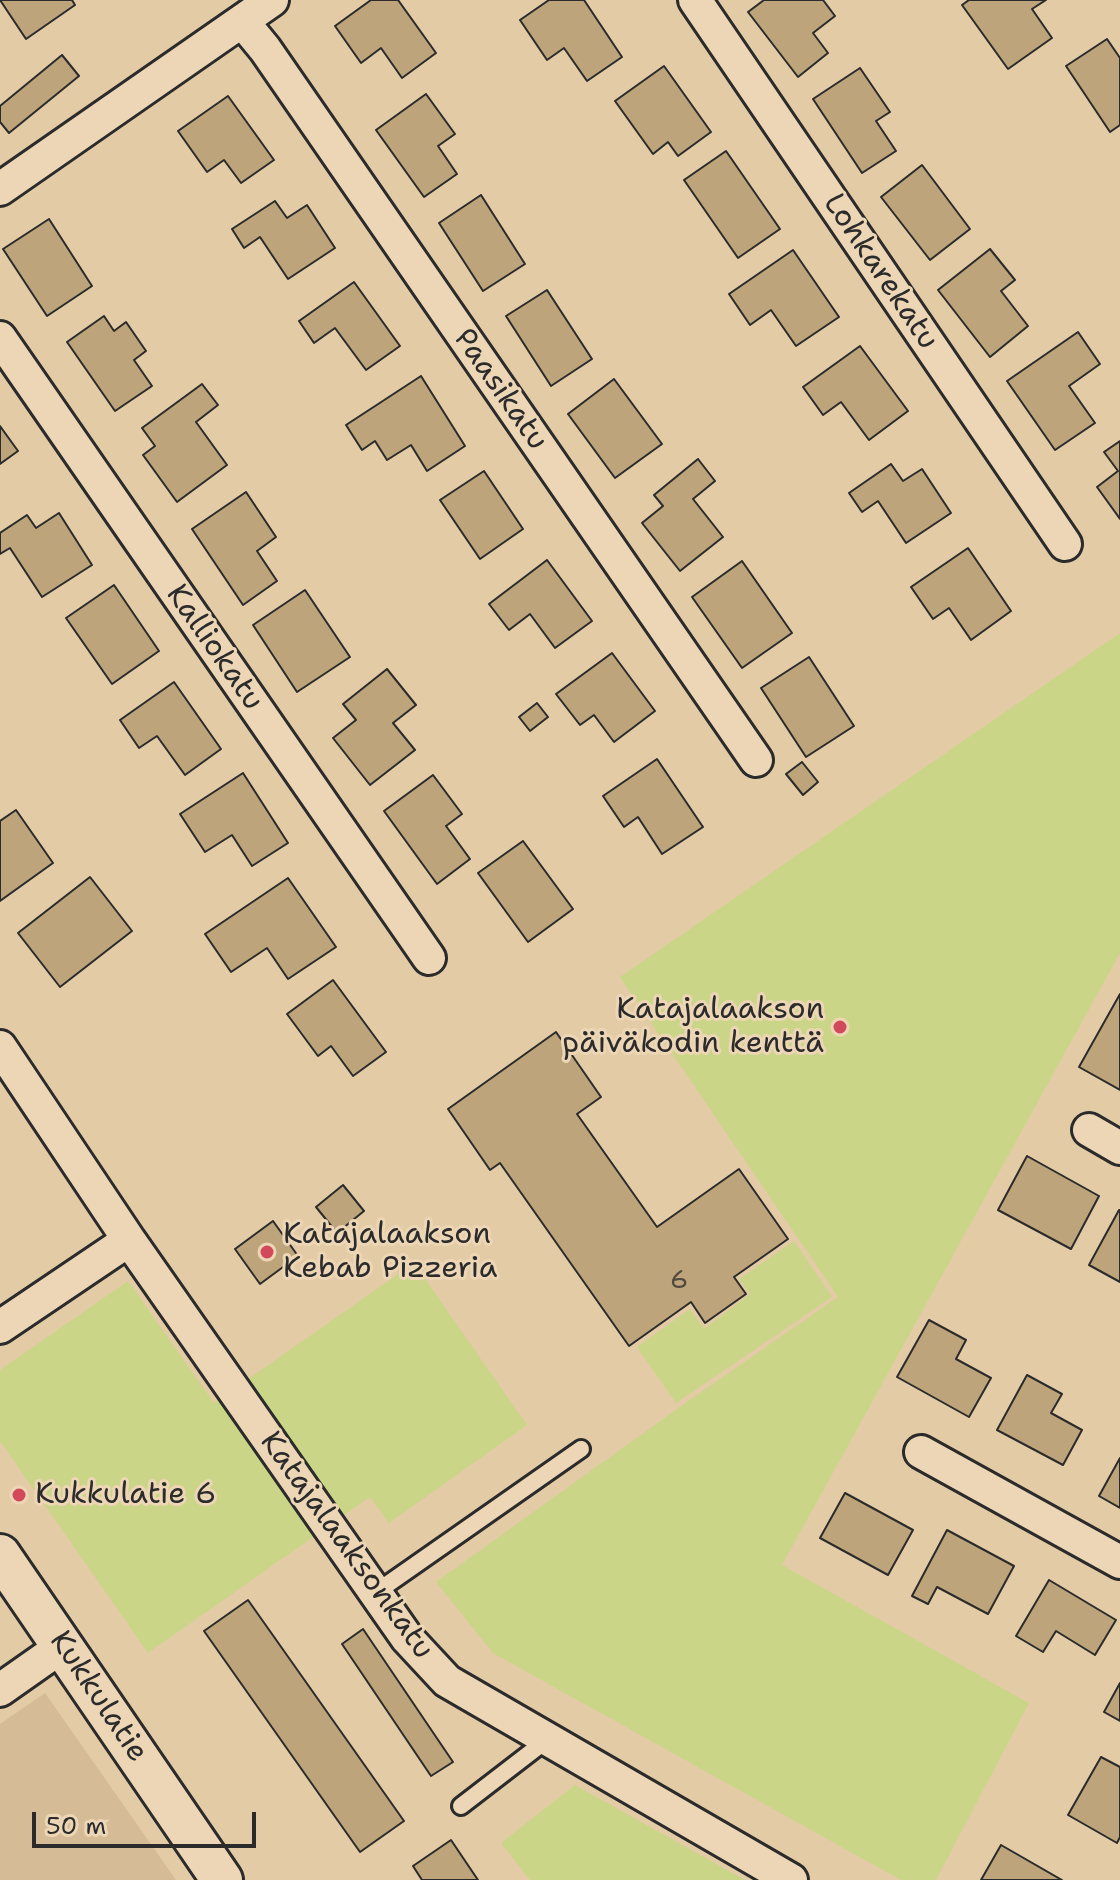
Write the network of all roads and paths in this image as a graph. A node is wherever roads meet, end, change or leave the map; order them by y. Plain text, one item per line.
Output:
1 (272, 0) edge
2 (695, 0) edge
3 (242, 21) junction
4 (0, 189) edge
5 (0, 338) edge
6 (1065, 544) dead end
7 (756, 760) dead end
8 (429, 958) dead end
9 (0, 1047) edge
10 (1089, 1130) dead end
11 (1120, 1148) edge
12 (129, 1240) junction
13 (0, 1327) edge
14 (581, 1449) dead end
15 (921, 1452) dead end
16 (0, 1555) edge
17 (1120, 1562) edge
18 (375, 1593) junction
19 (64, 1645) junction
20 (0, 1690) edge
21 (548, 1739) junction
22 (461, 1806) dead end
23 (222, 1880) edge
24 (791, 1880) edge

1 - 3 street
2 - 6 street, Lohkarekatu
3 - 4 street
3 - 7 street, Paasikatu
5 - 8 street, Kalliokatu
9 - 12 street, Katajalaaksonkatu
10 - 11 street
12 - 13 street
12 - 18 street, Katajalaaksonkatu
14 - 18 lane
15 - 17 street
16 - 19 street, Kukkulatie
18 - 21 street, Katajalaaksonkatu
19 - 20 street
19 - 23 street, Kukkulatie
21 - 22 lane
21 - 24 street, Katajalaaksonkatu

